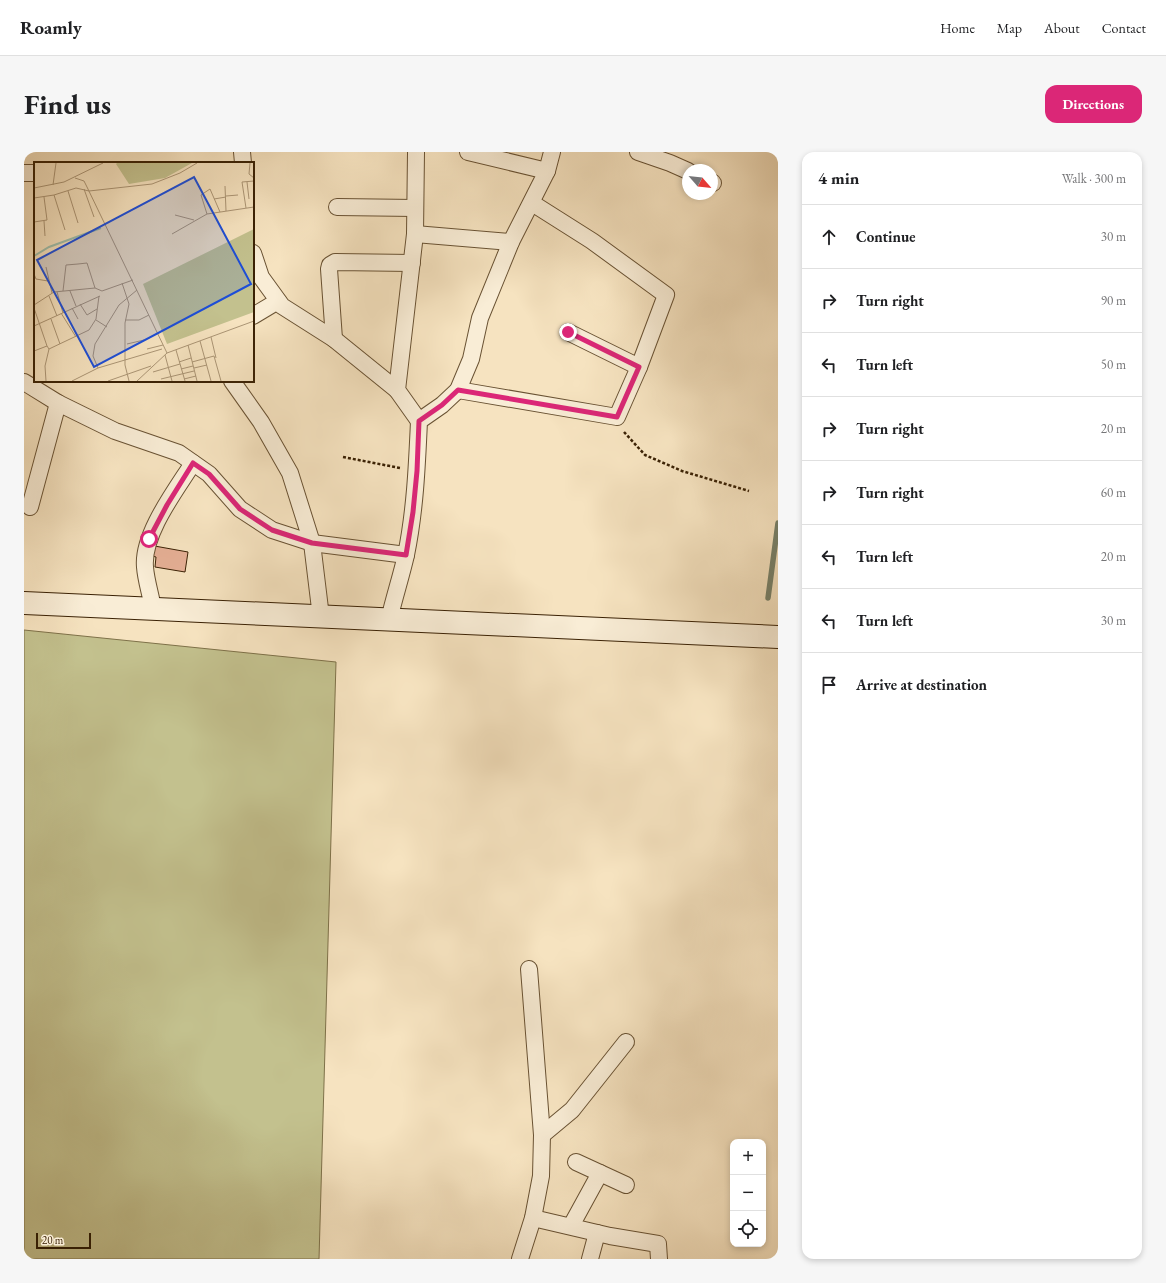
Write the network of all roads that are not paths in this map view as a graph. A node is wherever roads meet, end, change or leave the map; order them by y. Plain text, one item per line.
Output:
1 (242, 152) edge
2 (416, 152) edge
3 (468, 152) edge
4 (552, 152) edge
5 (638, 152) edge
6 (243, 162) edge
7 (682, 168) edge
8 (548, 171) junction
9 (34, 172) edge
10 (24, 173) edge
11 (532, 203) junction
12 (337, 207) dead end
13 (415, 208) junction
14 (415, 234) junction
15 (511, 242) junction
16 (254, 256) edge
17 (412, 263) junction
18 (278, 301) junction
19 (254, 315) edge
20 (568, 332) dead end
21 (334, 339) junction
22 (639, 367) junction
23 (24, 382) edge
24 (233, 382) edge
25 (397, 390) junction
26 (458, 390) junction
27 (58, 403) junction
28 (419, 421) junction
29 (193, 463) junction
30 (30, 508) dead end
31 (312, 543) junction
32 (406, 555) junction
33 (24, 604) edge
34 (153, 609) junction
35 (322, 617) junction
36 (389, 620) junction
37 (778, 637) edge
38 (529, 969) dead end
39 (626, 1042) dead end
40 (542, 1134) junction
41 (576, 1162) dead end
42 (600, 1173) junction
43 (626, 1185) dead end
44 (534, 1218) junction
45 (571, 1226) junction
46 (598, 1233) junction
47 (520, 1259) edge
48 (590, 1259) edge
49 (659, 1259) edge

1 - 6 street
2 - 13 street
3 - 8 street
4 - 8 street
5 - 7 street
8 - 11 street
9 - 10 street
11 - 15 street
11 - 22 street
12 - 13 street
13 - 14 street
14 - 15 street
14 - 17 street
15 - 26 street
16 - 18 street
17 - 21 street
17 - 25 street
18 - 19 street
18 - 21 street
20 - 22 street
21 - 25 street
22 - 26 street
23 - 27 street
24 - 31 street
25 - 28 street
26 - 28 street
27 - 29 street
27 - 30 street
28 - 32 street
29 - 31 street
29 - 34 street
31 - 32 street
31 - 35 street
32 - 36 street
33 - 34 street
34 - 35 street
35 - 36 street
36 - 37 street
38 - 40 street
39 - 40 street
40 - 44 street
41 - 42 street
42 - 43 street
42 - 45 street
44 - 45 street
44 - 47 street
45 - 46 street
46 - 48 street
46 - 49 street

